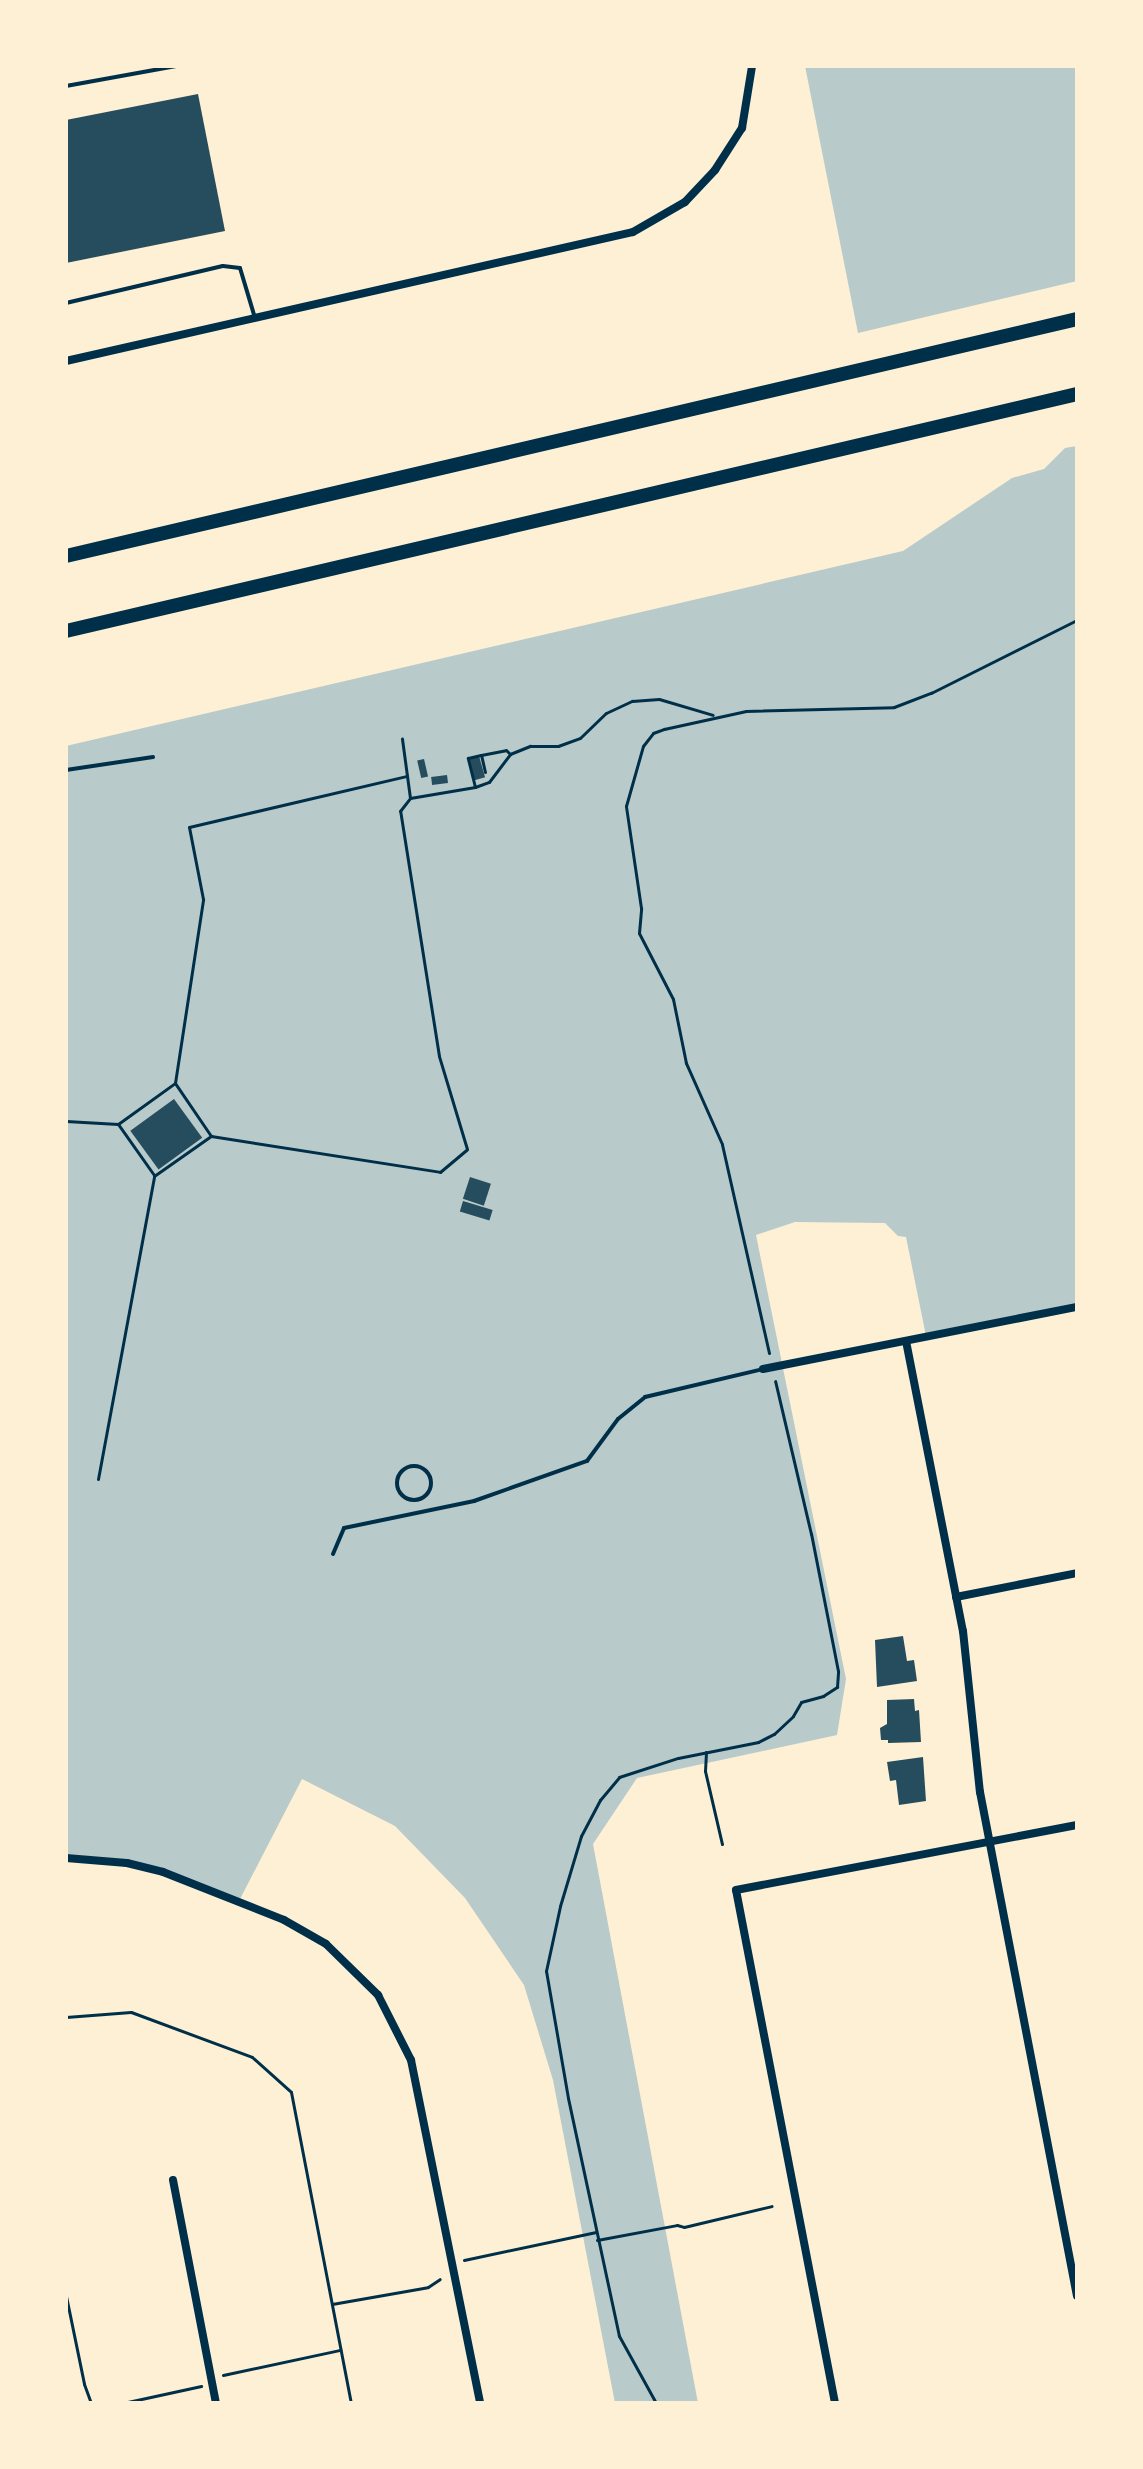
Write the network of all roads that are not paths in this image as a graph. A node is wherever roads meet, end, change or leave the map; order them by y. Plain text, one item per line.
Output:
1 (176, 66) edge
2 (752, 66) edge
3 (66, 86) edge
4 (66, 303) edge
5 (255, 318) junction
6 (1077, 319) edge
7 (66, 361) edge
8 (1077, 394) edge
9 (66, 556) edge
10 (66, 631) edge
11 (153, 757) dead end
12 (66, 770) edge
13 (1077, 1307) edge
14 (906, 1341) junction
15 (767, 1368) joint
16 (417, 1500) junction
17 (419, 1511) junction
18 (333, 1554) dead end
19 (1077, 1573) edge
20 (956, 1597) junction
21 (1077, 1825) edge
22 (990, 1841) junction
23 (66, 1858) edge
24 (173, 2180) dead end
25 (1077, 2296) edge
26 (216, 2403) edge
27 (480, 2403) edge
28 (835, 2403) edge

1 - 3 lane
2 - 5 street
4 - 5 lane
5 - 7 street
6 - 9 highway
8 - 10 highway
11 - 12 lane
13 - 14 street
14 - 15 street
14 - 20 street
15 - 17 lane
16 - 16 lane
16 - 17 lane
17 - 18 lane
19 - 20 street
20 - 22 street
21 - 22 street
22 - 25 street
22 - 28 street
23 - 27 street
24 - 26 street

